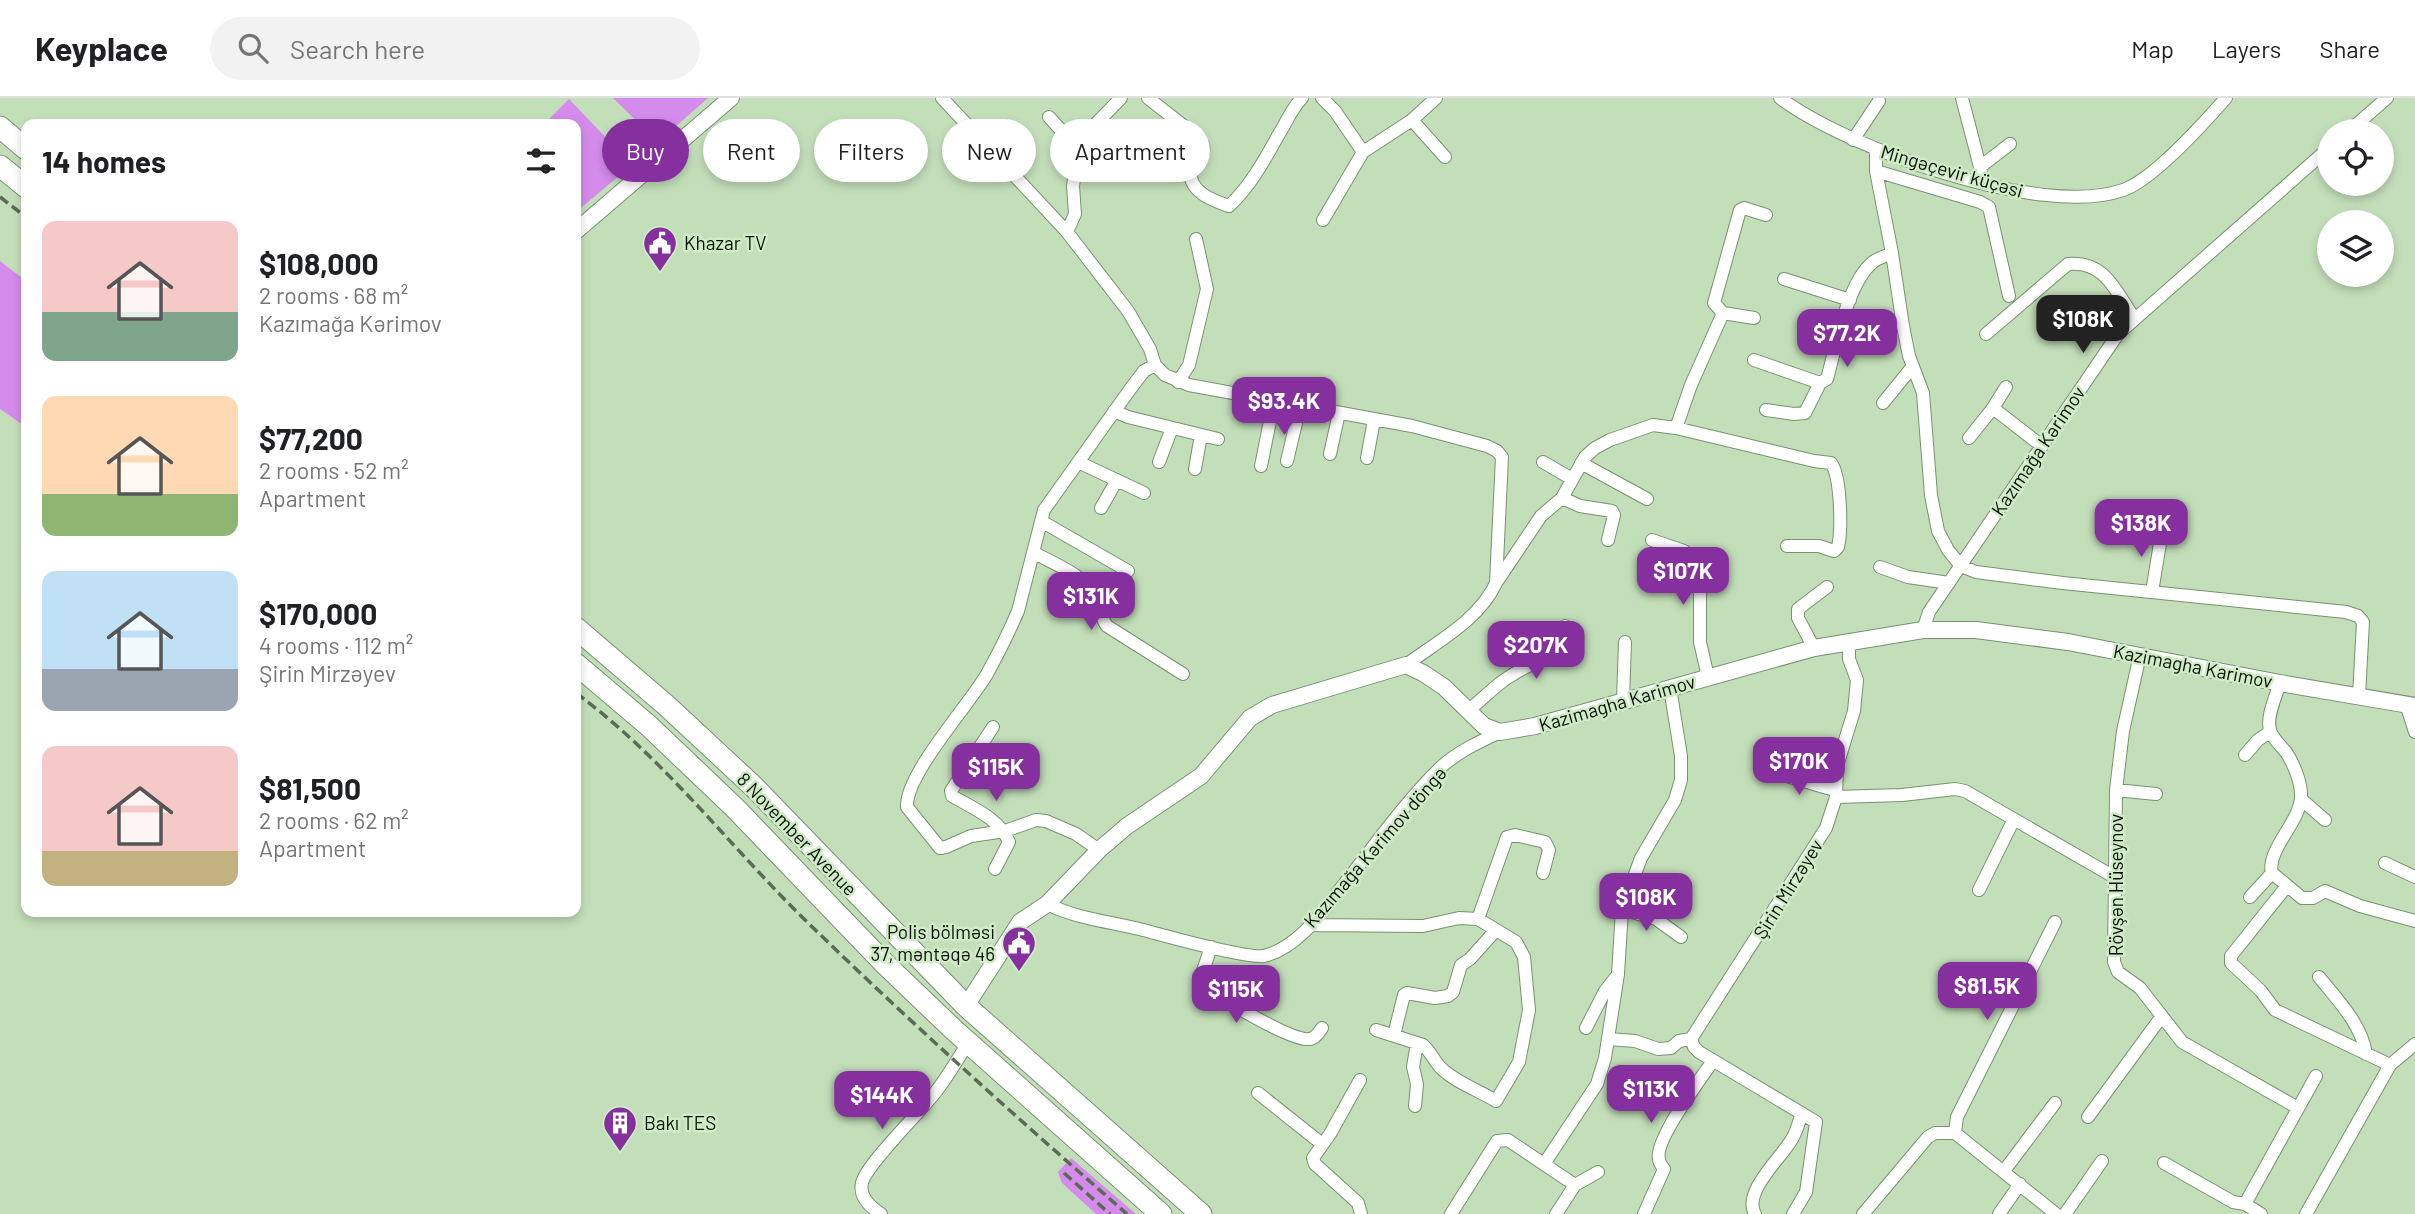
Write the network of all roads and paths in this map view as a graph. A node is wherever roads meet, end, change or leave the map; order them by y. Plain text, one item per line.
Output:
1 (731, 98) edge
2 (942, 98) edge
3 (1121, 98) edge
4 (1147, 98) edge
5 (1303, 98) edge
6 (1322, 98) edge
7 (1437, 98) edge
8 (1780, 98) edge
9 (1962, 98) edge
10 (2226, 98) edge
11 (2387, 98) edge
12 (1878, 101) dead end
13 (1101, 119) edge
14 (2363, 119) edge
15 (1412, 120) junction
16 (0, 127) edge
17 (1853, 140) junction
18 (2010, 144) dead end
19 (21, 145) edge
20 (1876, 149) junction
21 (1363, 152) junction
22 (1445, 157) dead end
23 (2317, 158) edge
24 (0, 166) edge
25 (1980, 167) junction
26 (1876, 171) junction
27 (1074, 182) edge
28 (21, 183) edge
29 (1982, 183) junction
30 (1766, 215) dead end
31 (1323, 220) dead end
32 (581, 227) edge
33 (1067, 232) junction
34 (1196, 239) dead end
35 (1892, 253) junction
36 (1784, 279) dead end
37 (2009, 296) dead end
38 (1850, 300) junction
39 (1723, 313) junction
40 (1754, 318) dead end
41 (2134, 318) junction
42 (1986, 334) dead end
43 (1754, 360) dead end
44 (1155, 365) junction
45 (1913, 366) junction
46 (1178, 382) junction
47 (1821, 383) junction
48 (2006, 387) dead end
49 (1274, 401) junction
50 (1883, 402) dead end
51 (1300, 406) junction
52 (1993, 408) junction
53 (1766, 410) dead end
54 (1114, 411) junction
55 (1339, 413) junction
56 (1374, 420) junction
57 (1171, 428) junction
58 (1676, 428) junction
59 (1201, 435) junction
60 (1969, 438) dead end
61 (1218, 439) dead end
62 (2042, 446) junction
63 (1330, 454) dead end
64 (1367, 458) dead end
65 (1287, 461) dead end
66 (1078, 462) junction
67 (1159, 462) dead end
68 (1543, 462) dead end
69 (1581, 463) junction
70 (1261, 466) dead end
71 (1195, 469) dead end
72 (1572, 479) junction
73 (1117, 480) junction
74 (1144, 492) dead end
75 (1562, 498) junction
76 (1647, 499) dead end
77 (1101, 508) dead end
78 (1041, 521) junction
79 (2162, 531) dead end
80 (1608, 540) dead end
81 (1652, 540) dead end
82 (1787, 546) dead end
83 (1033, 552) junction
84 (1961, 566) junction
85 (1880, 567) dead end
86 (1128, 571) dead end
87 (1496, 583) junction
88 (1949, 583) junction
89 (1827, 587) dead end
90 (2152, 592) junction
91 (1565, 626) dead end
92 (1923, 630) junction
93 (581, 632) edge
94 (1625, 642) dead end
95 (1849, 643) junction
96 (1814, 649) junction
97 (2140, 655) junction
98 (1406, 665) junction
99 (581, 668) edge
100 (1182, 674) dead end
101 (1708, 677) junction
102 (2280, 683) junction
103 (1670, 688) junction
104 (2359, 696) junction
105 (1623, 700) junction
106 (2410, 705) edge
107 (1469, 710) junction
108 (993, 727) dead end
109 (1500, 732) junction
110 (2270, 732) junction
111 (2415, 732) edge
112 (2245, 755) dead end
113 (1766, 773) dead end
114 (2116, 790) junction
115 (1836, 793) junction
116 (2156, 794) dead end
117 (2301, 799) junction
118 (2014, 819) junction
119 (2325, 820) dead end
120 (1004, 831) junction
121 (1099, 850) junction
122 (2385, 863) dead end
123 (995, 869) dead end
124 (1544, 873) dead end
125 (2272, 873) junction
126 (2415, 877) edge
127 (2116, 878) junction
128 (2286, 887) junction
129 (1979, 890) dead end
130 (2250, 897) dead end
131 (1047, 904) junction
132 (1622, 909) junction
133 (1478, 919) junction
134 (2415, 921) edge
135 (2055, 922) dead end
136 (1310, 925) junction
137 (1496, 930) junction
138 (1681, 937) dead end
139 (1211, 947) junction
140 (1618, 974) junction
141 (2319, 977) dead end
142 (967, 1006) junction
143 (2162, 1016) junction
144 (1322, 1028) dead end
145 (1586, 1028) dead end
146 (1376, 1030) dead end
147 (1394, 1035) junction
148 (1691, 1039) junction
149 (1608, 1040) junction
150 (968, 1043) junction
151 (1416, 1043) junction
152 (2415, 1044) edge
153 (2366, 1054) junction
154 (1713, 1061) junction
155 (2390, 1065) junction
156 (2316, 1076) dead end
157 (1360, 1080) dead end
158 (1258, 1093) dead end
159 (2055, 1103) dead end
160 (1415, 1106) dead end
161 (2298, 1108) junction
162 (1802, 1113) junction
163 (2088, 1117) dead end
164 (1955, 1133) junction
165 (1322, 1144) junction
166 (2102, 1161) dead end
167 (2164, 1163) dead end
168 (1544, 1164) junction
169 (2004, 1171) junction
170 (1598, 1172) dead end
171 (2020, 1184) junction
172 (1575, 1185) junction
173 (2245, 1205) junction
174 (881, 1214) edge
175 (1161, 1214) edge
176 (1200, 1214) edge
177 (1361, 1214) edge
178 (1451, 1214) edge
179 (1556, 1214) edge
180 (1644, 1214) edge
181 (1755, 1214) edge
182 (1793, 1214) edge
183 (1863, 1214) edge
184 (1999, 1214) edge
185 (2056, 1214) edge
186 (2065, 1214) edge
187 (2261, 1214) edge
188 (2306, 1214) edge

1 - 32 street
2 - 33 street
3 - 13 street
4 - 5 street
6 - 21 street
7 - 15 street
8 - 17 street, Mingəçevir küçəsi
9 - 25 street
10 - 29 street, Mingəçevir küçəsi
11 - 14 street
12 - 17 street
15 - 21 street
15 - 22 street
16 - 19 highway
17 - 20 street, Mingəçevir küçəsi
18 - 25 street
20 - 26 street
20 - 29 street, Mingəçevir küçəsi
21 - 31 street
23 - 41 street, Kazımağa Kərimov
24 - 28 highway
25 - 29 street
26 - 35 street
26 - 37 street
27 - 33 street
30 - 39 street
33 - 44 street
34 - 46 street
35 - 38 street
35 - 45 street
36 - 38 street
38 - 47 street
39 - 40 street
39 - 58 street
41 - 42 street
41 - 62 street, Kazımağa Kərimov
43 - 47 street
44 - 46 street
44 - 54 street
45 - 50 street
45 - 84 street
46 - 49 street
47 - 53 street
48 - 52 street
49 - 51 street
49 - 70 street
51 - 55 street
51 - 65 street
52 - 60 street
52 - 62 street
54 - 57 street
54 - 66 street
55 - 56 street
55 - 63 street
56 - 64 street
56 - 87 street
57 - 59 street
57 - 67 street
58 - 69 street
58 - 82 street
59 - 61 street
59 - 71 street
62 - 84 street, Kazımağa Kərimov
66 - 73 street
66 - 78 street
68 - 72 street
69 - 72 street
69 - 76 street
72 - 75 street
73 - 74 street
73 - 77 street
75 - 80 street
75 - 87 street
78 - 83 street
78 - 86 street
79 - 90 street
81 - 101 street
83 - 100 street
83 - 120 street
84 - 88 street, Kazımağa Kərimov
84 - 90 street
85 - 88 street
87 - 98 street
88 - 92 street, Kazımağa Kərimov
89 - 96 street
90 - 104 street
91 - 107 street
92 - 95 street, Kazimagha Karimov
92 - 97 street, Kazimagha Karimov
93 - 142 highway, 8 November Avenue
94 - 105 street
95 - 96 street, Kazimagha Karimov
95 - 115 street, Şirin Mirzəyev
96 - 101 street, Kazimagha Karimov
97 - 102 street, Kazimagha Karimov
97 - 114 street, Rövşən Hüseynov
98 - 107 street
98 - 121 street
99 - 150 highway, 8 November Avenue
101 - 103 street, Kazimagha Karimov
102 - 104 street, Kazimagha Karimov
102 - 110 street
103 - 105 street, Kazimagha Karimov
103 - 132 street
104 - 106 street, Kazimagha Karimov
105 - 109 street, Kazimagha Karimov
106 - 111 street
107 - 109 street
108 - 120 street
109 - 136 street, Kazımağa Kərimov döngə
110 - 112 street
110 - 117 street
113 - 115 street
114 - 116 street
114 - 127 street, Rövşən Hüseynov
115 - 118 street
115 - 148 street, Şirin Mirzəyev
117 - 119 street
117 - 125 street
118 - 127 street
118 - 129 street
120 - 121 street
120 - 123 street
121 - 131 street
122 - 126 street
124 - 133 street
125 - 128 street
125 - 130 street
127 - 143 street, Rövşən Hüseynov
128 - 134 street
128 - 153 street
131 - 139 street, Kazımağa Kərimov döngə
131 - 142 street
132 - 138 street
132 - 140 street
133 - 136 street
133 - 137 street
135 - 164 street
136 - 139 street, Kazımağa Kərimov döngə
137 - 147 street
137 - 151 street
139 - 144 street
140 - 145 street
140 - 149 street
141 - 153 street
142 - 176 highway, 8 November Avenue
143 - 161 street, Rövşən Hüseynov
143 - 163 street
146 - 147 street
147 - 151 street
148 - 149 street
148 - 154 street
149 - 168 street
150 - 174 street
150 - 175 highway, 8 November Avenue
151 - 160 street
152 - 155 street
153 - 155 street
154 - 162 street
154 - 180 street
155 - 188 street
156 - 161 street
157 - 165 street
158 - 165 street
159 - 169 street
161 - 173 street
162 - 181 street
162 - 182 street
164 - 169 street
164 - 183 street
165 - 177 street
166 - 186 street
167 - 173 street
168 - 172 street
168 - 178 street
169 - 171 street
170 - 172 street
171 - 184 street
171 - 185 street
172 - 179 street
173 - 187 street

